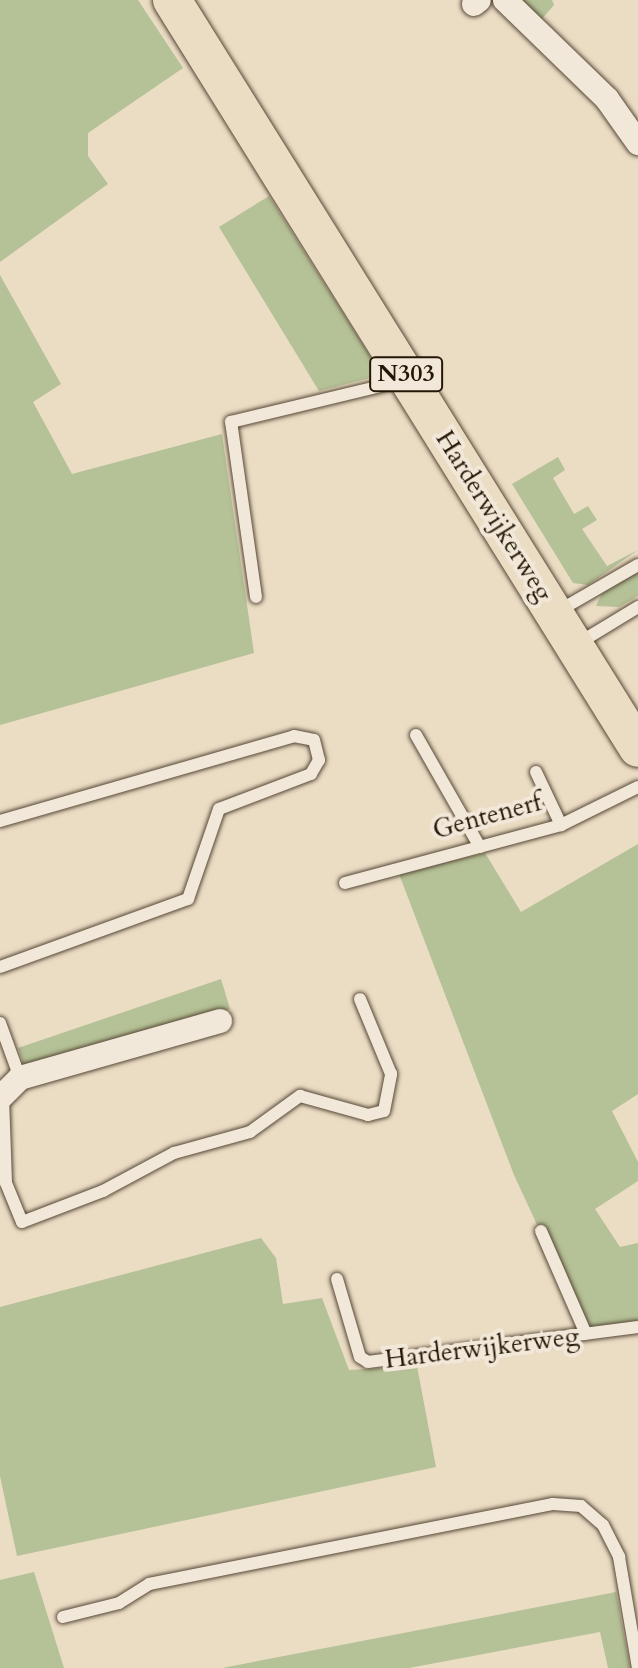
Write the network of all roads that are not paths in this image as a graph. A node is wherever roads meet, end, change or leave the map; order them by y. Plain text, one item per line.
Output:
1 (172, 0) edge
2 (188, 0) edge
3 (505, 0) edge
4 (638, 143) edge
5 (409, 380) junction
6 (638, 565) edge
7 (256, 597) dead end
8 (567, 606) junction
9 (638, 607) edge
10 (587, 638) junction
11 (638, 719) edge
12 (416, 735) dead end
13 (638, 748) edge
14 (536, 772) dead end
15 (638, 787) edge
16 (0, 821) edge
17 (561, 825) junction
18 (480, 847) junction
19 (345, 883) dead end
20 (0, 967) edge
21 (360, 999) dead end
22 (220, 1021) dead end
23 (0, 1023) edge
24 (20, 1078) junction
25 (2, 1098) edge
26 (5, 1201) edge
27 (541, 1231) dead end
28 (337, 1279) dead end
29 (638, 1327) edge
30 (586, 1334) junction
31 (63, 1617) dead end
32 (638, 1668) edge

1 - 5 main road, Harderwijkerweg / N303
2 - 8 main road, Harderwijkerweg / N303
3 - 4 street
5 - 7 lane
5 - 13 main road, Harderwijkerweg / N303
6 - 8 lane
8 - 10 main road, Harderwijkerweg / N303
9 - 10 lane
10 - 11 main road, Harderwijkerweg / N303
12 - 18 lane
14 - 17 lane
15 - 17 lane, Gentenerf
16 - 20 lane
17 - 18 lane, Gentenerf
18 - 19 lane, Gentenerf
21 - 26 lane
22 - 24 street
23 - 24 lane
24 - 25 street
25 - 26 lane
27 - 30 lane
28 - 30 lane, Harderwijkerweg
29 - 30 lane, Harderwijkerweg
31 - 32 lane

